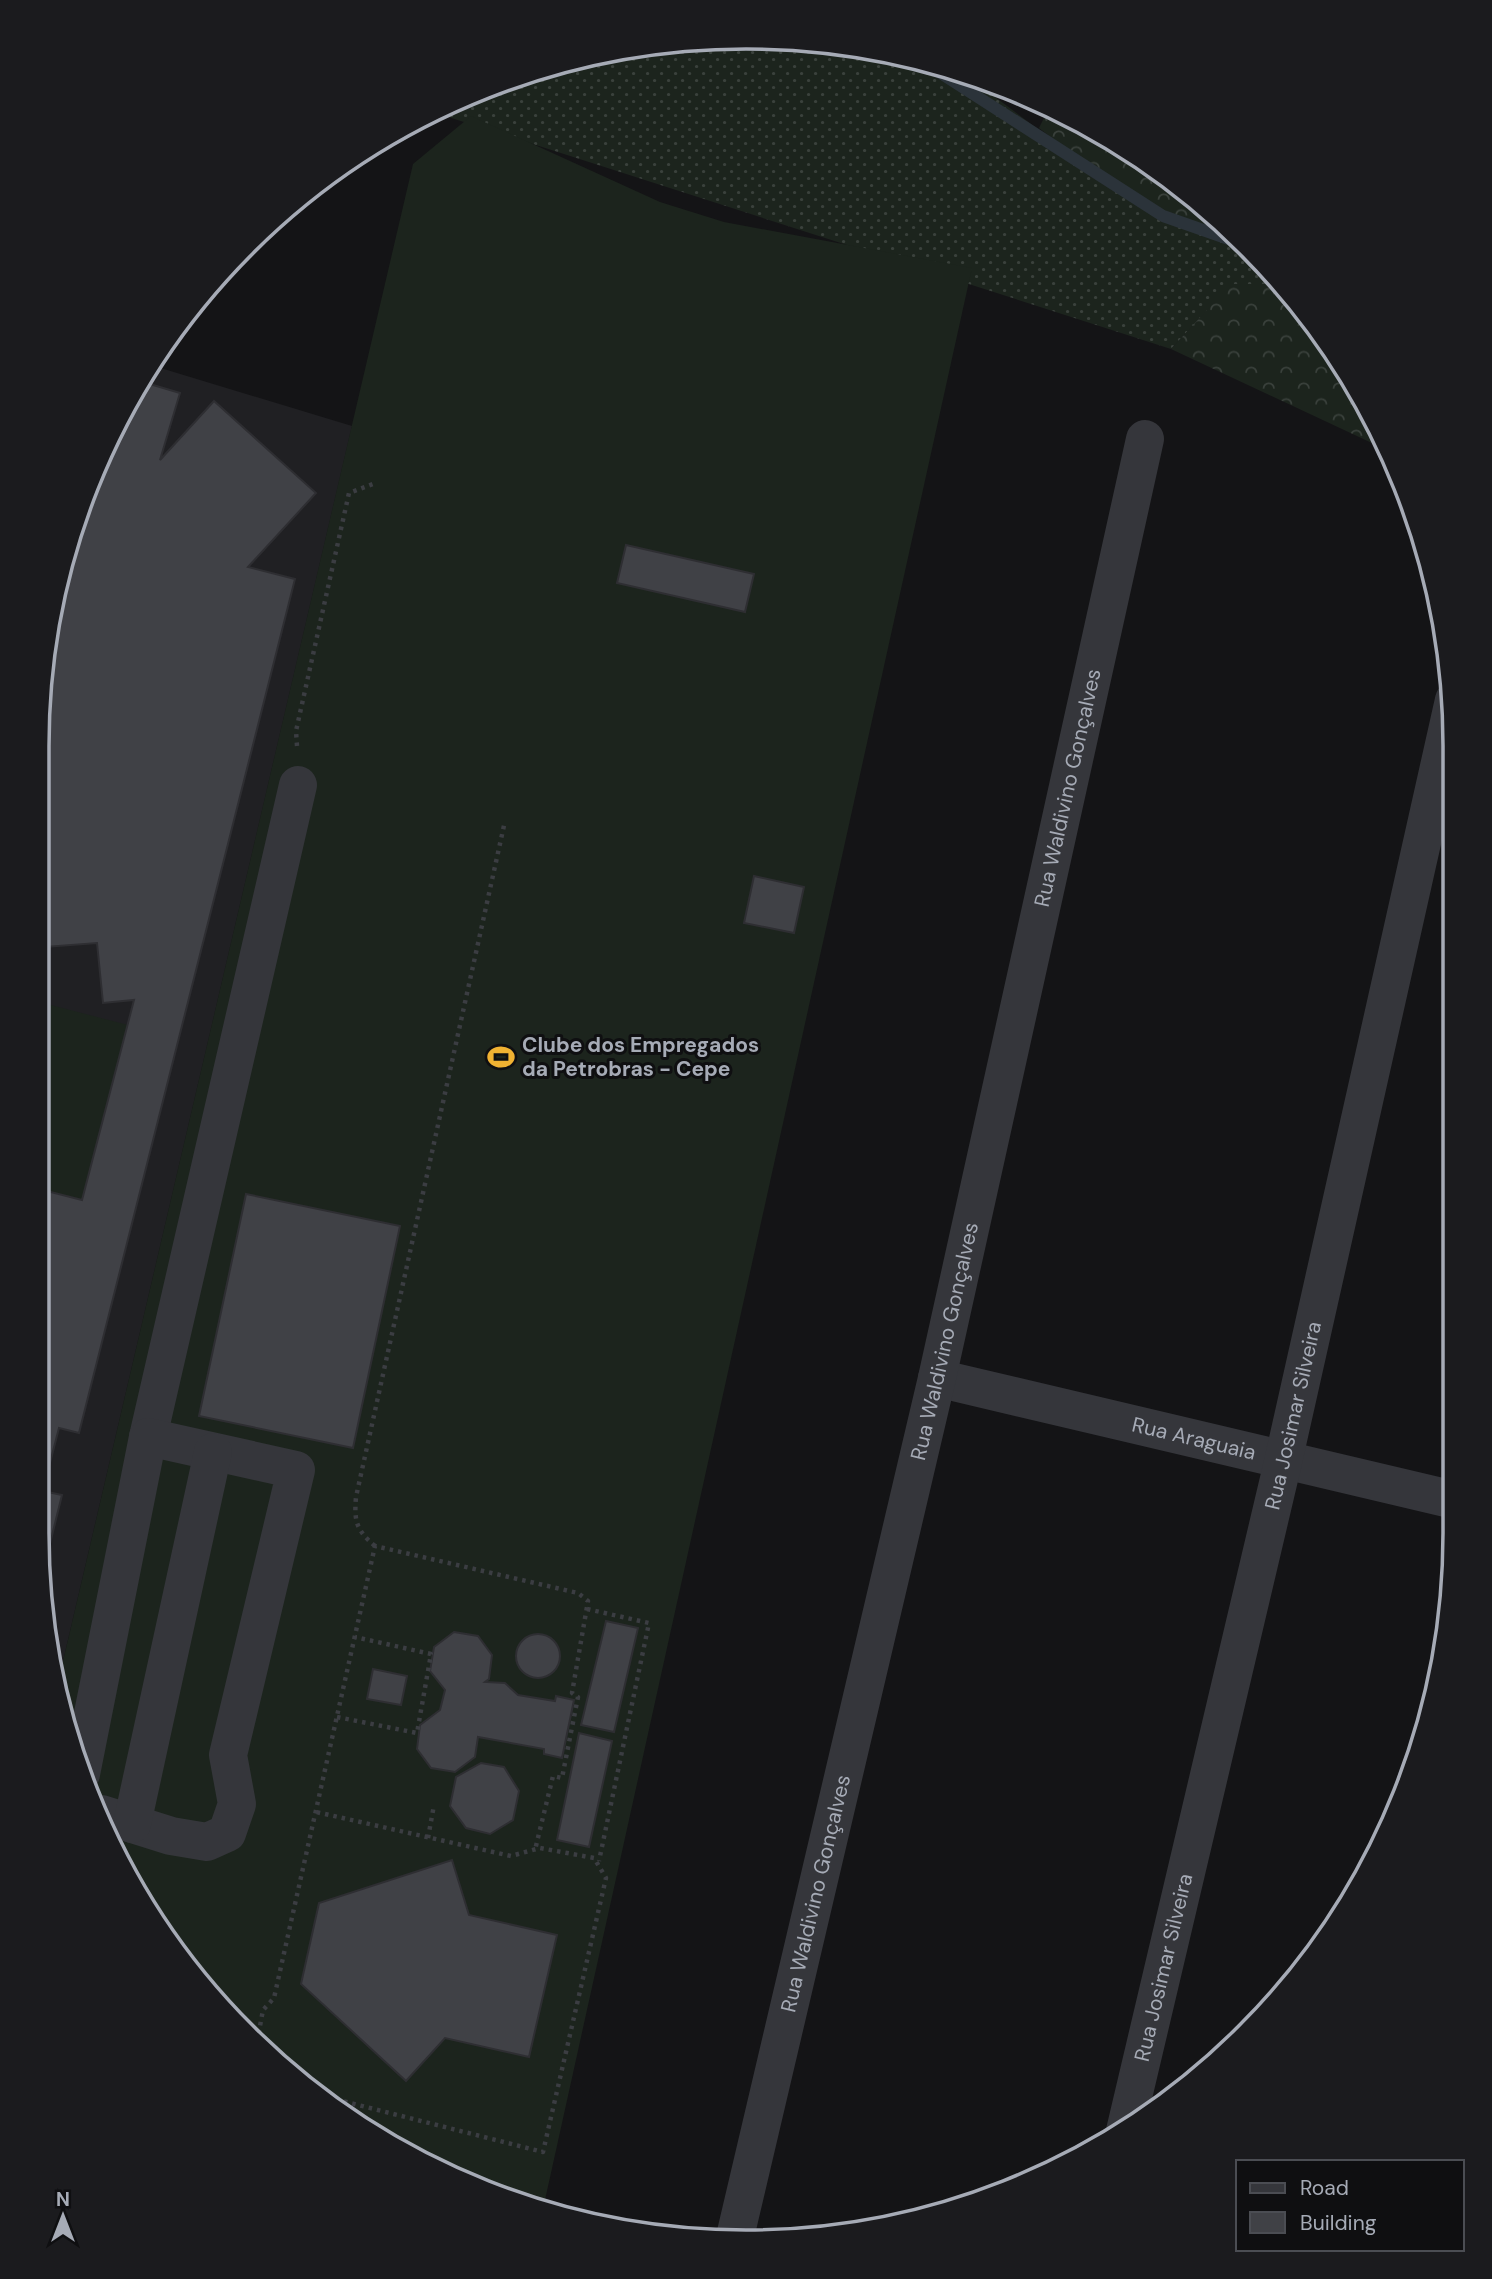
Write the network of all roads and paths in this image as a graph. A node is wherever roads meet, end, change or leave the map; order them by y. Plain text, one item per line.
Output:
1 (1145, 439) dead end
2 (373, 484) dead end
3 (1443, 749) edge
4 (298, 785) joint
5 (505, 821) dead end
6 (937, 1378) junction
7 (148, 1437) junction
8 (212, 1452) junction
9 (1283, 1462) junction
10 (1443, 1497) edge
11 (375, 1546) junction
12 (587, 1609) junction
13 (355, 1637) junction
14 (337, 1717) junction
15 (85, 1754) edge
16 (434, 1805) dead end
17 (316, 1812) junction
18 (117, 1819) edge
19 (428, 1838) junction
20 (535, 1850) junction
21 (598, 1862) junction
22 (259, 2032) edge
23 (343, 2101) edge
24 (1129, 2116) edge
25 (737, 2230) edge

1 - 6 street, Rua Waldivino Gonçalves
2 - 4 path
3 - 9 street, Rua Josimar Silveira
4 - 7 street
5 - 11 path
6 - 9 street, Rua Araguaia
6 - 25 street, Rua Waldivino Gonçalves
7 - 8 street
7 - 15 street
8 - 18 street
8 - 18 street
9 - 10 street, Rua Araguaia
9 - 24 street, Rua Josimar Silveira
11 - 12 path
11 - 13 path
12 - 20 path
12 - 21 path
13 - 14 path
13 - 14 path
14 - 17 path
16 - 19 path
17 - 19 path
17 - 22 path
19 - 20 path
20 - 21 path
21 - 23 path

